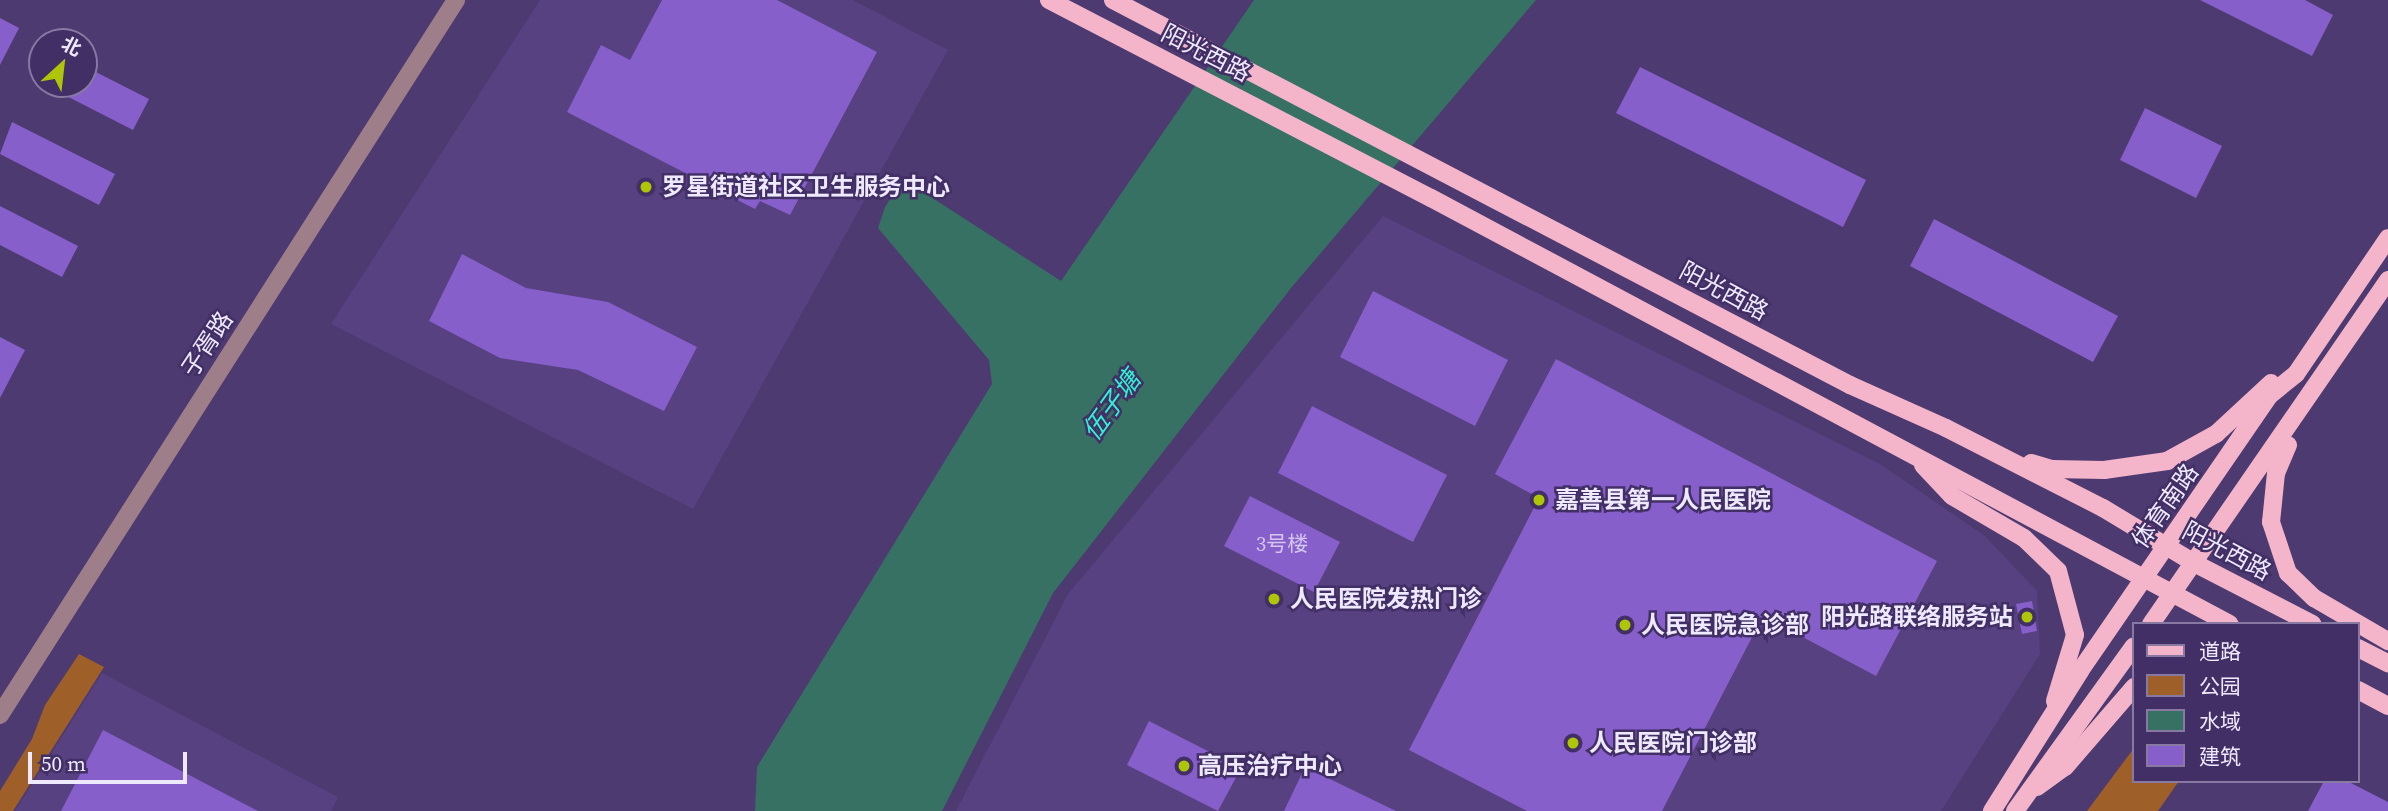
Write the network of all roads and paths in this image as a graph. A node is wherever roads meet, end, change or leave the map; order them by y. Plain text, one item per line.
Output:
1 (456, 0) edge
2 (1049, 0) edge
3 (1113, 0) edge
4 (2388, 238) edge
5 (2388, 280) edge
6 (2304, 362) junction
7 (2299, 415) junction
8 (1911, 453) junction
9 (1994, 453) junction
10 (2167, 547) junction
11 (2196, 564) junction
12 (2144, 579) junction
13 (2173, 594) junction
14 (2152, 622) edge
15 (2226, 622) edge
16 (2308, 622) edge
17 (2355, 622) edge
18 (2360, 625) edge
19 (2388, 641) edge
20 (2132, 649) edge
21 (2360, 649) edge
22 (2388, 663) edge
23 (2132, 689) edge
24 (2360, 691) edge
25 (2388, 706) edge
26 (0, 715) edge
27 (2045, 731) junction
28 (2019, 804) edge
29 (1992, 811) edge

1 - 26 street, 子胥路
2 - 8 main road, 阳光西路
3 - 9 main road, 阳光西路
4 - 6 main road, 体育南路
5 - 7 main road
6 - 9 main road
6 - 10 main road, 体育南路
7 - 11 main road
7 - 17 main road
8 - 12 main road, 阳光西路
8 - 27 main road
9 - 10 main road, 阳光西路
10 - 11 main road, 阳光西路
10 - 12 main road, 体育南路
11 - 13 main road
11 - 16 main road, 阳光西路
12 - 13 main road, 阳光西路
12 - 27 main road, 体育南路
13 - 14 main road
13 - 15 main road, 阳光西路
18 - 19 main road
20 - 28 main road
21 - 22 main road
23 - 28 main road
24 - 25 main road
27 - 29 main road, 体育南路

